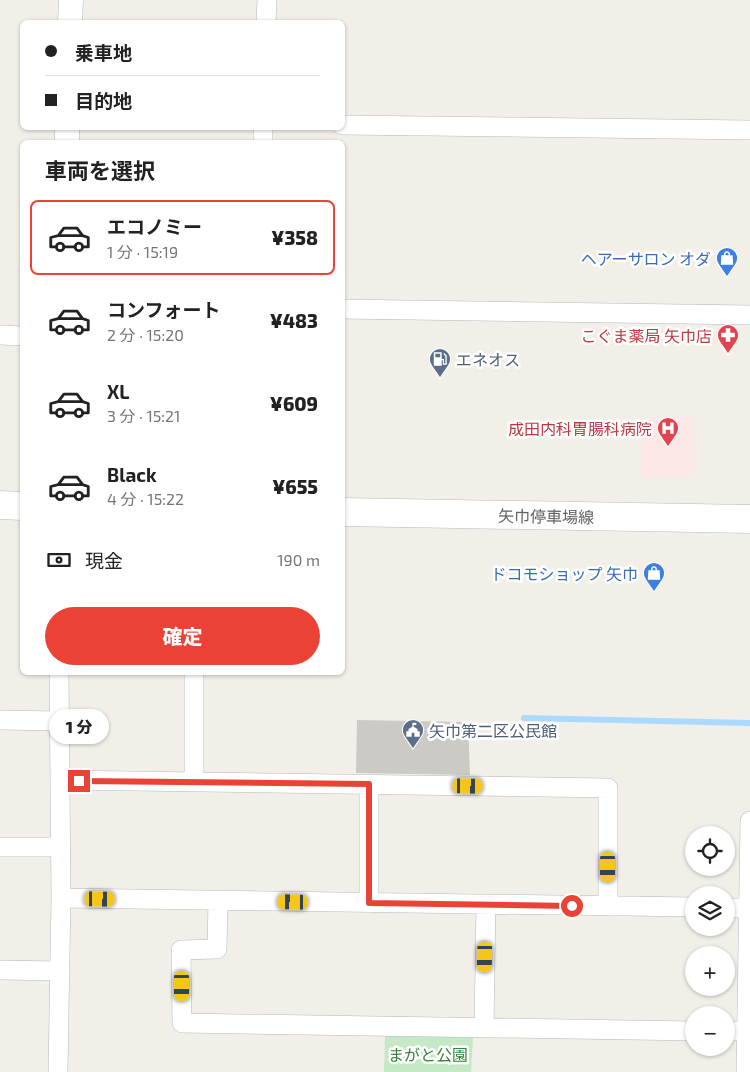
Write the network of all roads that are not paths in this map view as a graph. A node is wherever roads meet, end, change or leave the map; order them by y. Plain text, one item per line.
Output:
1 (71, 0) edge
2 (267, 0) edge
3 (70, 20) edge
4 (266, 20) edge
5 (345, 125) edge
6 (750, 130) edge
7 (345, 309) edge
8 (750, 314) edge
9 (0, 335) edge
10 (20, 336) edge
11 (0, 506) edge
12 (20, 506) edge
13 (345, 512) edge
14 (750, 519) edge
15 (59, 675) edge
16 (194, 675) edge
17 (0, 720) edge
18 (60, 720) junction
19 (60, 780) junction
20 (194, 782) junction
21 (369, 784) junction
22 (750, 821) edge
23 (0, 847) edge
24 (61, 848) junction
25 (61, 898) junction
26 (218, 900) junction
27 (369, 903) junction
28 (486, 904) junction
29 (608, 906) junction
30 (685, 907) edge
31 (735, 908) edge
32 (749, 908) edge
33 (0, 970) edge
34 (60, 971) junction
35 (484, 1028) junction
36 (685, 1030) edge
37 (735, 1031) edge
38 (746, 1031) junction
39 (58, 1072) edge
40 (746, 1072) edge

1 - 3 street
2 - 4 street
5 - 6 street
7 - 8 street
9 - 10 street
11 - 12 main road
13 - 14 main road, 矢巾停車場線
15 - 18 street
16 - 20 street
17 - 18 street
18 - 19 street
19 - 20 street
19 - 24 street
20 - 21 street
21 - 27 street
21 - 29 street
22 - 32 street
23 - 24 street
24 - 25 street
25 - 26 street
25 - 34 street
26 - 27 street
26 - 35 street
27 - 28 street
28 - 29 street
28 - 35 street
29 - 30 street
31 - 32 street
32 - 38 street
33 - 34 street
34 - 39 street
35 - 36 street
37 - 38 street
38 - 40 street

